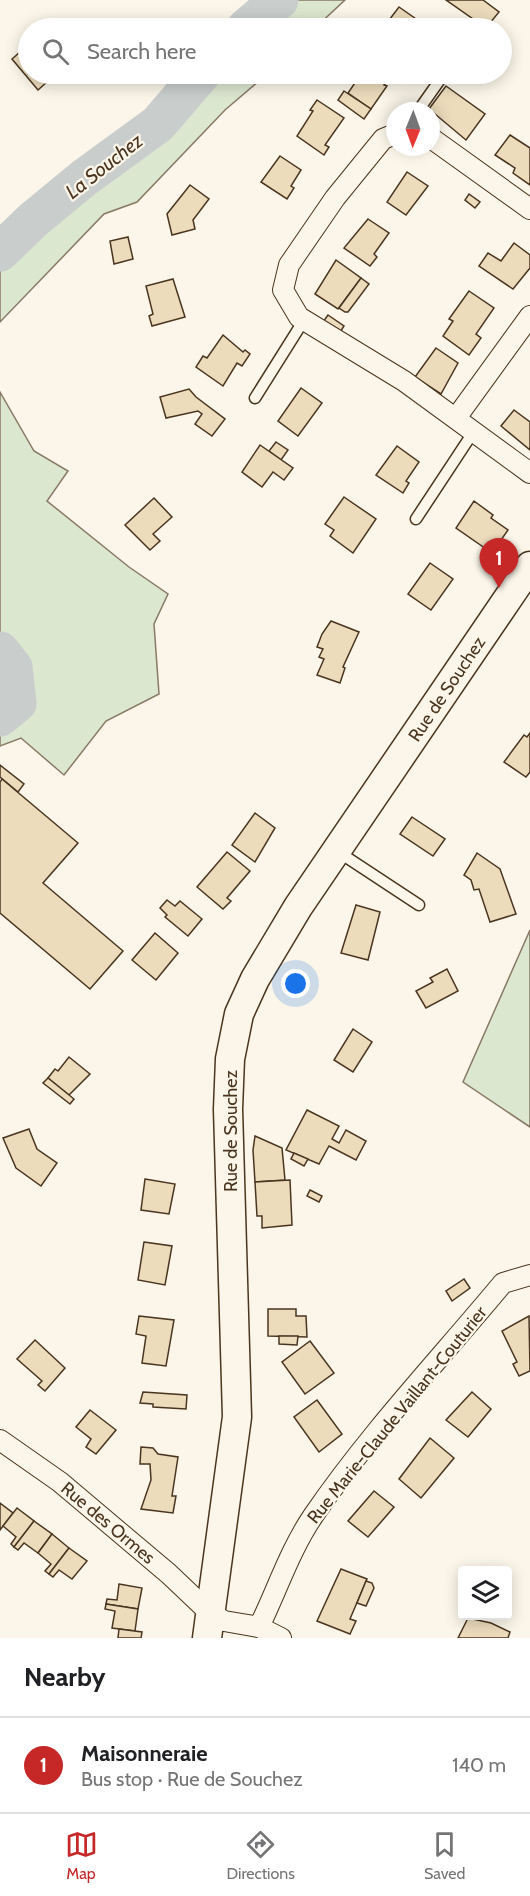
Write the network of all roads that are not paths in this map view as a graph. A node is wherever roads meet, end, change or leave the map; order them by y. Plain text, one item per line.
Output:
1 (437, 84) edge
2 (424, 102) edge
3 (386, 138) edge
4 (440, 144) edge
5 (530, 209) edge
6 (530, 316) edge
7 (304, 320) junction
8 (255, 398) dead end
9 (456, 418) junction
10 (474, 431) junction
11 (530, 473) edge
12 (416, 519) dead end
13 (530, 566) edge
14 (337, 851) junction
15 (419, 905) dead end
16 (530, 1275) edge
17 (0, 1440) edge
18 (209, 1626) edge
19 (259, 1627) junction
20 (281, 1638) edge

1 - 2 lane
3 - 7 street
4 - 5 street
6 - 9 street
7 - 8 lane
7 - 9 street
9 - 10 street
10 - 11 street
10 - 12 lane
13 - 14 main road, Rue de Souchez
14 - 15 lane
14 - 18 main road, Rue de Souchez
16 - 19 street, Rue Marie-Claude Vaillant-Couturier
17 - 18 street, Rue des Ormes
18 - 19 street
19 - 20 street

